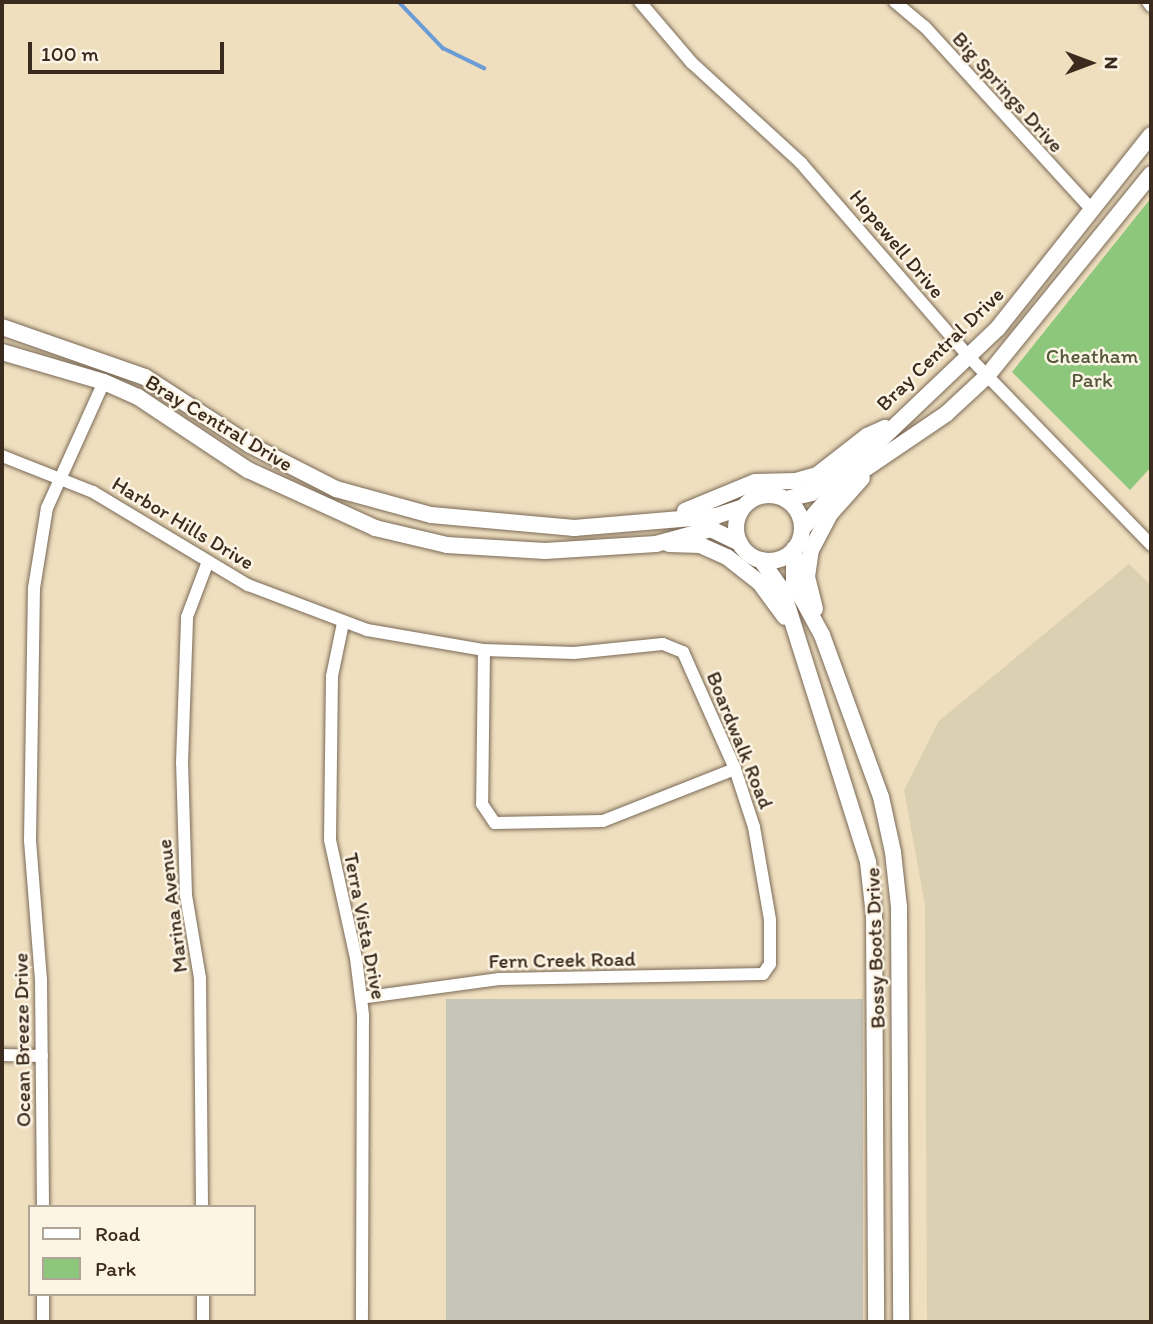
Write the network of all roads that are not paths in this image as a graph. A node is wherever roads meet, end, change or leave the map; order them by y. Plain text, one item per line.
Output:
1 (640, 2) edge
2 (895, 2) edge
3 (1148, 2) edge
4 (1151, 6) edge
5 (1151, 135) edge
6 (1151, 174) edge
7 (1091, 209) junction
8 (2, 327) edge
9 (2, 352) edge
10 (968, 356) junction
11 (987, 376) junction
12 (104, 382) junction
13 (891, 425) junction
14 (899, 448) junction
15 (2, 456) edge
16 (60, 478) junction
17 (786, 499) junction
18 (743, 507) junction
19 (663, 519) junction
20 (802, 529) junction
21 (740, 543) junction
22 (656, 544) junction
23 (1151, 545) edge
24 (794, 549) junction
25 (761, 559) junction
26 (207, 564) junction
27 (343, 623) junction
28 (822, 635) junction
29 (798, 643) junction
30 (678, 647) joint
31 (484, 650) junction
32 (735, 769) junction
33 (763, 974) joint
34 (361, 998) junction
35 (2, 1055) edge
36 (42, 1056) junction
37 (43, 1205) edge
38 (202, 1205) edge
39 (43, 1296) edge
40 (203, 1296) edge
41 (43, 1322) edge
42 (203, 1322) edge
43 (362, 1322) edge
44 (876, 1322) edge
45 (901, 1322) edge

1 - 10 street, Hopewell Drive
2 - 7 street, Big Springs Drive
3 - 4 street
5 - 7 street, Bray Central Drive
6 - 11 street
7 - 10 street, Bray Central Drive
8 - 19 street, Bray Central Drive
9 - 12 street, Bray Central Drive
10 - 11 street, Hopewell Drive
10 - 13 street, Bray Central Drive
11 - 14 street
11 - 23 street, Hopewell Drive
12 - 16 street, Ocean Breeze Drive
12 - 22 street, Bray Central Drive
13 - 17 street, Bray Central Drive
13 - 19 street
14 - 20 street
14 - 28 street
15 - 16 street, Harbor Hills Drive
16 - 26 street, Harbor Hills Drive
16 - 36 street, Ocean Breeze Drive
17 - 18 street
17 - 20 street
18 - 19 street, Bray Central Drive
18 - 21 street
20 - 24 street
21 - 22 street, Bray Central Drive
21 - 25 street
22 - 29 street
24 - 25 street
24 - 28 street, Bossy Boots Drive
25 - 29 street, Bossy Boots Drive
26 - 27 street, Harbor Hills Drive
26 - 38 street, Marina Avenue
27 - 31 street, Harbor Hills Drive
27 - 34 street, Terra Vista Drive
28 - 45 street, Bossy Boots Drive
29 - 44 street, Bossy Boots Drive
30 - 31 street, Harbor Hills Drive
30 - 32 street, Boardwalk Road
31 - 32 street
32 - 33 street, Boardwalk Road
33 - 34 street, Fern Creek Road
34 - 43 street, Terra Vista Drive
35 - 36 street
36 - 37 street, Ocean Breeze Drive
39 - 41 street
40 - 42 street

